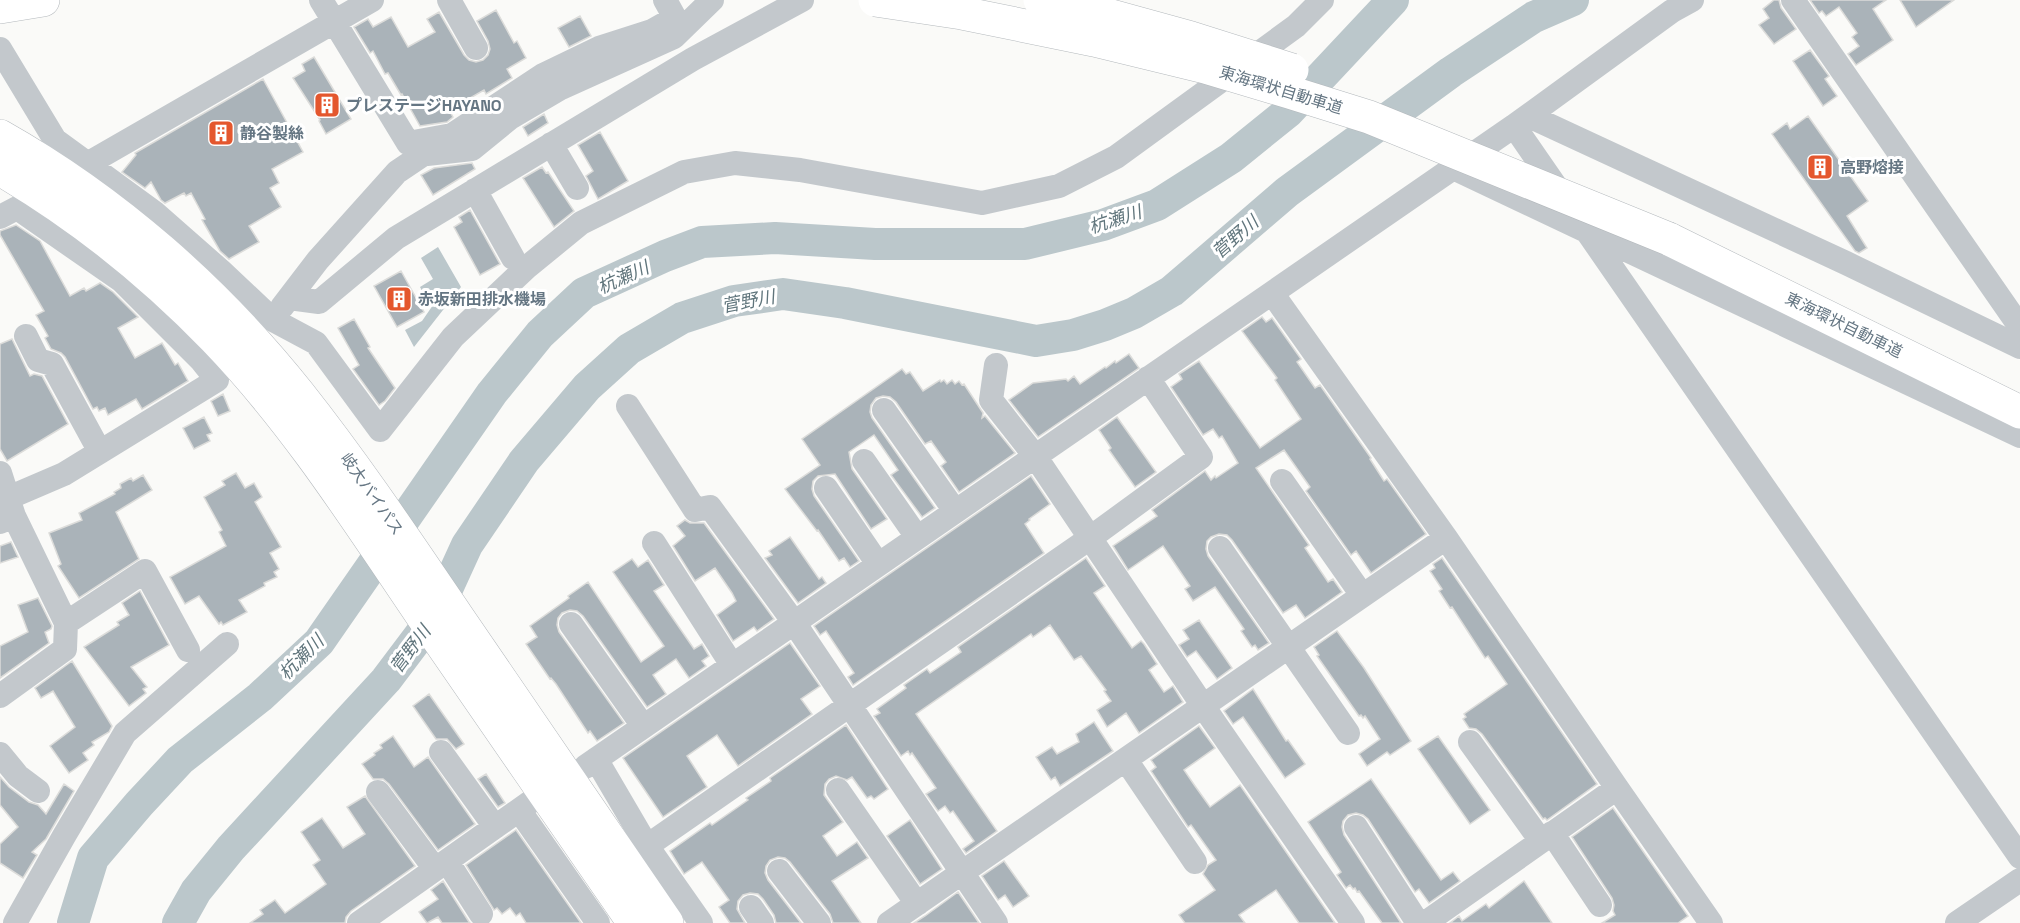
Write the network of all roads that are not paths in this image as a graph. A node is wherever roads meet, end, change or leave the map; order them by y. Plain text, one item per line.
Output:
1 (43, 0) edge
2 (321, 0) edge
3 (372, 0) edge
4 (379, 0) edge
5 (448, 0) edge
6 (665, 0) edge
7 (712, 0) edge
8 (802, 0) edge
9 (875, 0) edge
10 (1040, 0) edge
11 (1322, 0) edge
12 (1692, 0) edge
13 (1793, 0) edge
14 (0, 7) edge
15 (335, 23) junction
16 (477, 48) dead end
17 (0, 49) edge
18 (1522, 121) junction
19 (452, 135) junction
20 (0, 136) edge
21 (551, 144) junction
22 (426, 154) junction
23 (89, 163) junction
24 (1454, 168) junction
25 (0, 169) edge
26 (577, 188) dead end
27 (475, 190) junction
28 (0, 217) edge
29 (1589, 233) junction
30 (1668, 239) junction
31 (513, 258) dead end
32 (1272, 293) junction
33 (289, 298) junction
34 (268, 325) junction
35 (2020, 327) edge
36 (27, 336) dead end
37 (2020, 347) edge
38 (996, 365) dead end
39 (1148, 378) junction
40 (628, 405) dead end
41 (884, 410) dead end
42 (2020, 412) edge
43 (2020, 436) edge
44 (100, 452) junction
45 (1035, 456) junction
46 (864, 461) dead end
47 (0, 472) edge
48 (347, 481) junction
49 (1282, 481) dead end
50 (826, 488) dead end
51 (955, 511) junction
52 (7, 512) edge
53 (917, 537) junction
54 (1090, 538) junction
55 (1446, 538) junction
56 (654, 543) dead end
57 (1220, 548) dead end
58 (878, 564) junction
59 (1362, 595) junction
60 (793, 621) junction
61 (66, 623) junction
62 (571, 624) dead end
63 (227, 644) dead end
64 (1288, 647) junction
65 (188, 650) dead end
66 (732, 664) junction
67 (0, 696) edge
68 (849, 704) junction
69 (1203, 706) junction
70 (643, 726) junction
71 (1348, 733) dead end
72 (1470, 742) dead end
73 (441, 752) dead end
74 (0, 754) edge
75 (1126, 760) junction
76 (554, 780) junction
77 (1617, 788) junction
78 (838, 790) dead end
79 (38, 791) dead end
80 (378, 792) dead end
81 (495, 827) junction
82 (1356, 827) dead end
83 (1547, 837) junction
84 (647, 846) junction
85 (2020, 857) edge
86 (1195, 862) dead end
87 (441, 865) junction
88 (779, 871) dead end
89 (961, 874) junction
90 (2020, 880) edge
91 (917, 904) junction
92 (1600, 905) dead end
93 (481, 914) dead end
94 (15, 923) edge
95 (359, 923) edge
96 (598, 923) edge
97 (634, 923) edge
98 (667, 923) edge
99 (701, 923) edge
100 (819, 923) edge
101 (889, 923) edge
102 (996, 923) edge
103 (1353, 923) edge
104 (1418, 923) edge
105 (1425, 923) edge
106 (1712, 923) edge
107 (1957, 923) edge

1 - 14 highway
2 - 15 street
3 - 4 street
3 - 15 street
5 - 16 street
6 - 19 street
7 - 22 street
8 - 21 street
9 - 30 highway, 東海環状自動車道, bridge
10 - 30 highway, 東海環状自動車道, bridge
11 - 34 street
12 - 18 street
13 - 35 street
15 - 19 street
15 - 23 street
17 - 23 street
18 - 24 street
18 - 29 street
18 - 37 street
19 - 22 street
20 - 48 highway, 岐大バイパス
21 - 26 street
21 - 27 street
22 - 33 street
23 - 34 street
24 - 29 street
24 - 32 street
25 - 48 highway, 岐大バイパス
27 - 31 street
27 - 33 street
28 - 44 street
29 - 43 street
29 - 85 street
30 - 42 highway, 東海環状自動車道
32 - 39 street
32 - 55 street
33 - 34 street
36 - 44 street
38 - 45 street
39 - 45 street
39 - 54 street
40 - 60 street
41 - 51 street
44 - 52 street
45 - 51 street
45 - 54 street
46 - 53 street
47 - 52 street
48 - 76 highway, 岐大バイパス
49 - 59 street
50 - 58 street
51 - 53 street
52 - 61 street
53 - 58 street
54 - 68 street
54 - 69 street
55 - 59 street
55 - 77 street
56 - 66 street
57 - 64 street
58 - 60 street
59 - 64 street
60 - 66 street
60 - 68 street
61 - 65 street
61 - 67 street
62 - 70 street
63 - 94 street
64 - 69 street
64 - 71 street
66 - 70 street
68 - 84 street
68 - 89 street
69 - 75 street
69 - 103 street
70 - 76 street
72 - 83 street
73 - 81 street
74 - 79 street
75 - 86 street
75 - 89 street
76 - 81 street
76 - 84 street
76 - 96 street
76 - 97 highway, 岐大バイパス
76 - 98 highway, 岐大バイパス
77 - 83 street
77 - 106 street
78 - 91 street
80 - 87 street
81 - 87 street
82 - 104 street
83 - 92 street
83 - 105 street
84 - 99 street
87 - 93 street
87 - 95 street
88 - 100 street
89 - 91 street
89 - 102 street
90 - 107 street
91 - 101 street

